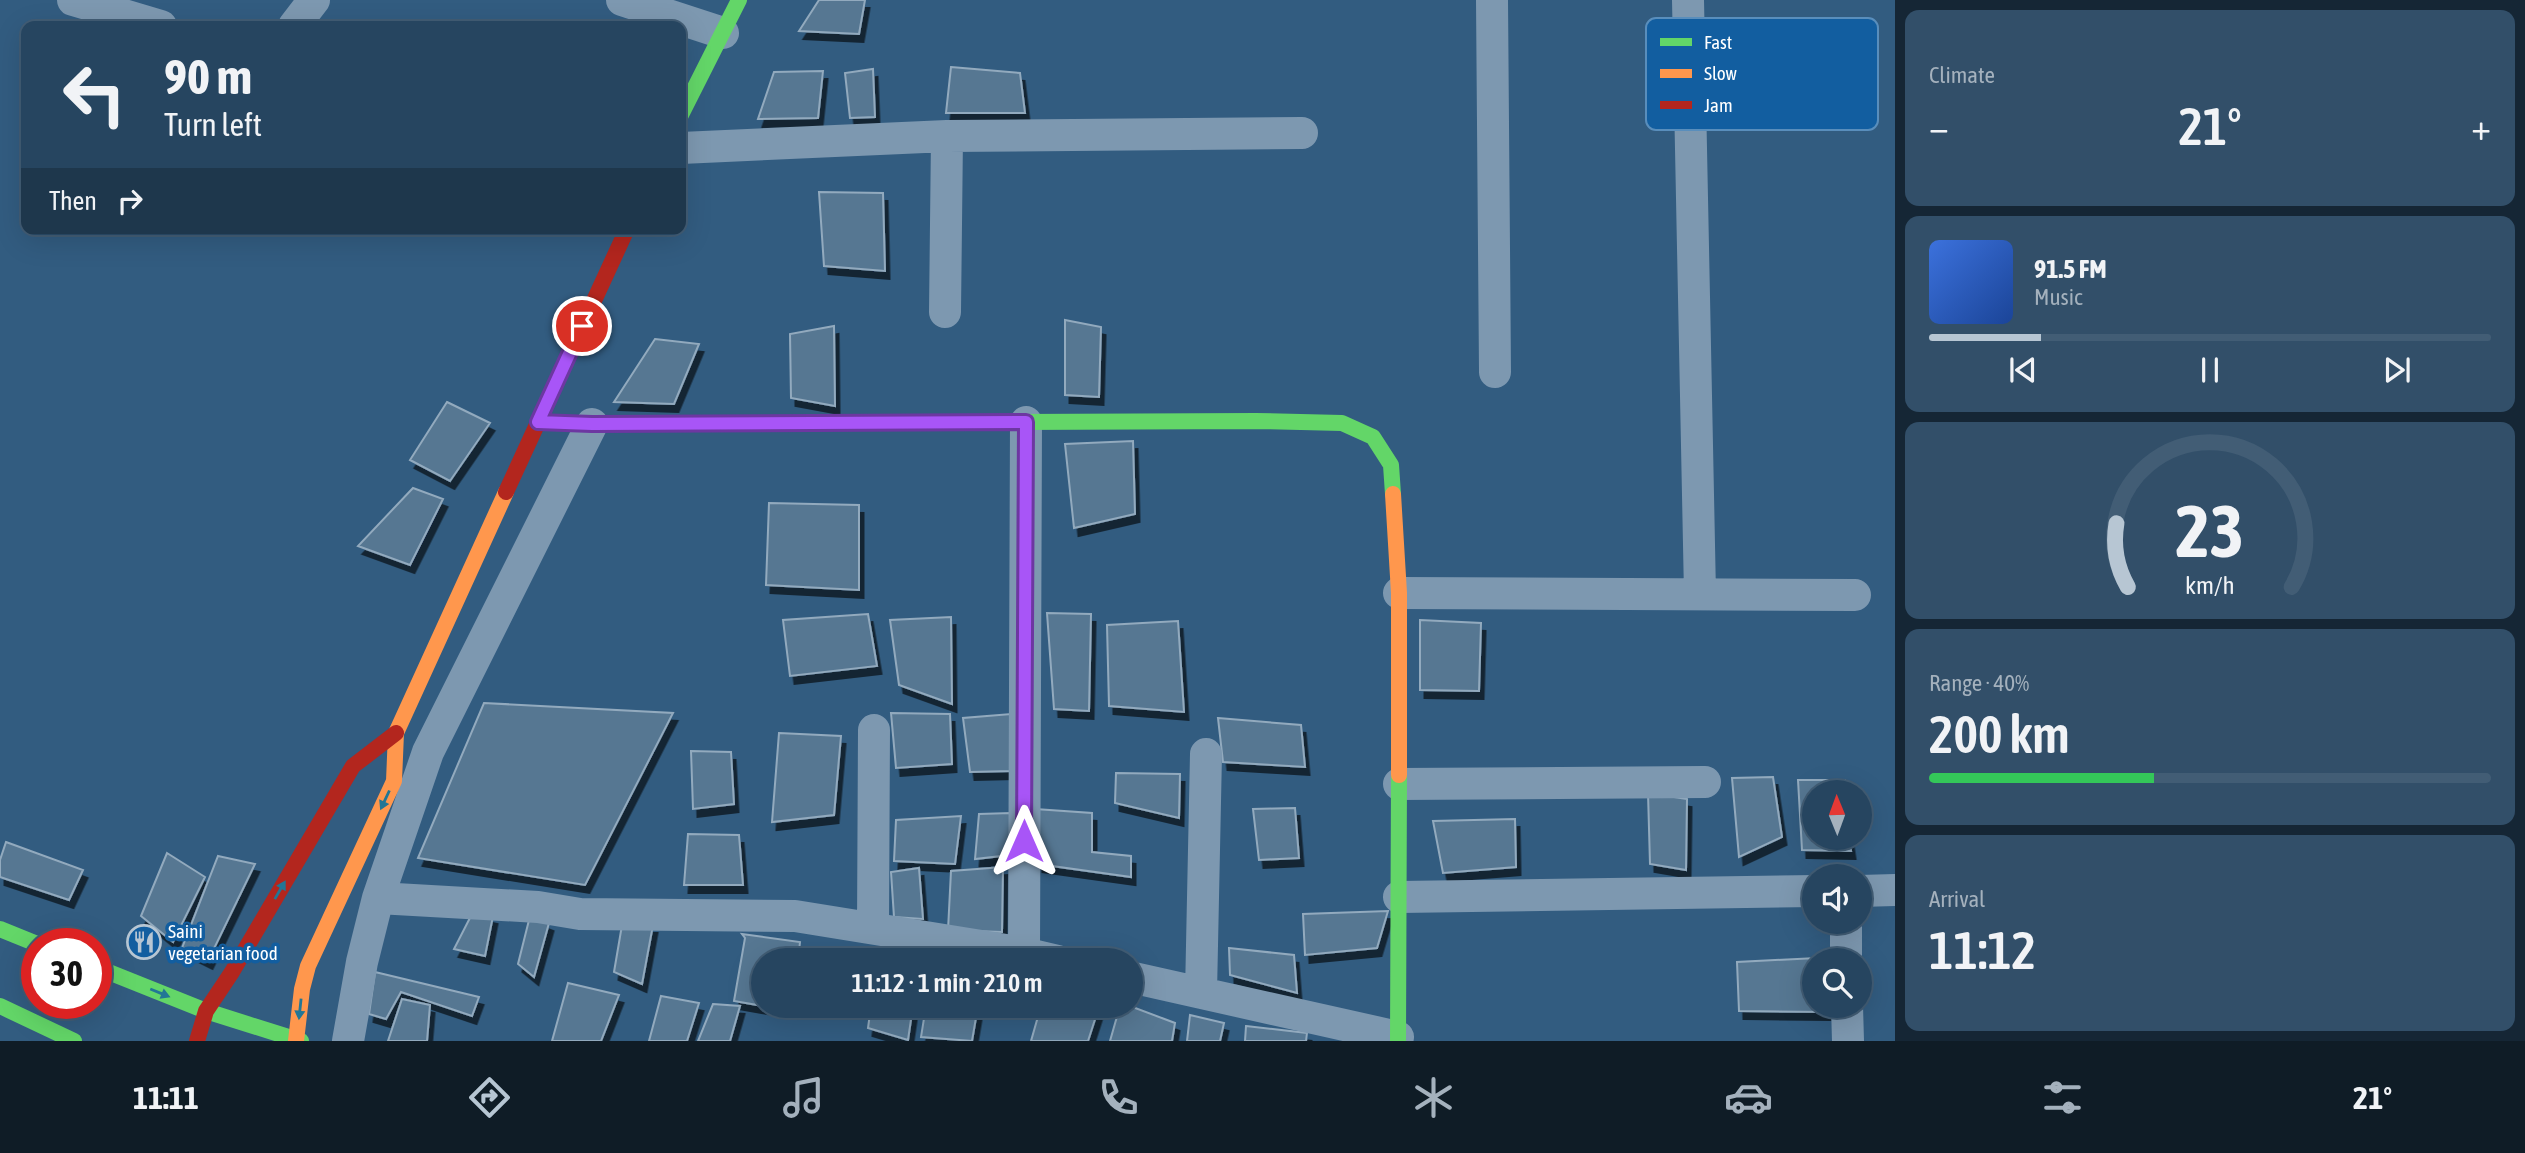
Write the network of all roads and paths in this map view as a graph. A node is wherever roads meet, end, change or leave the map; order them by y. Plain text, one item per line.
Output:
1 (73, 0) edge
2 (314, 0) edge
3 (622, 0) edge
4 (739, 0) edge
5 (1492, 0) edge
6 (1688, 0) edge
7 (1688, 18) edge
8 (145, 21) edge
9 (298, 21) edge
10 (723, 33) junction
11 (686, 105) edge
12 (1691, 130) edge
13 (1303, 133) dead end
14 (947, 136) junction
15 (686, 148) edge
16 (624, 235) edge
17 (945, 312) dead end
18 (1495, 372) dead end
19 (538, 422) junction
20 (1026, 422) junction
21 (592, 424) junction
22 (1399, 593) junction
23 (1700, 594) junction
24 (1855, 595) dead end
25 (874, 730) dead end
26 (396, 733) junction
27 (1206, 754) dead end
28 (1705, 782) dead end
29 (1399, 784) junction
30 (1895, 890) edge
31 (1802, 891) edge
32 (1872, 891) edge
33 (1399, 897) junction
34 (378, 898) junction
35 (0, 929) edge
36 (873, 929) junction
37 (21, 938) edge
38 (993, 948) edge
39 (1024, 948) edge
40 (112, 973) edge
41 (1143, 980) edge
42 (1201, 993) junction
43 (0, 1006) edge
44 (206, 1011) junction
45 (1847, 1018) edge
46 (1398, 1039) edge
47 (74, 1041) edge
48 (197, 1041) edge
49 (298, 1041) edge
50 (348, 1041) edge
51 (1848, 1041) edge

1 - 8 street
2 - 9 street
3 - 10 street
4 - 10 street
5 - 18 street
6 - 7 street
10 - 11 street
12 - 23 street
13 - 14 street
14 - 15 street
14 - 17 street
16 - 19 street
19 - 21 street
19 - 26 street
20 - 21 street
20 - 22 street
20 - 39 street
21 - 34 street
22 - 23 street
22 - 29 street
23 - 24 street
25 - 36 street
44 -> 26 street
26 -> 49 street
27 - 42 street
28 - 29 street
29 - 33 street
30 - 32 street
31 - 33 street
33 - 46 street
34 - 36 street
34 - 50 street
35 - 37 street
36 - 38 street
40 -> 44 street
41 - 42 street
42 - 46 street
43 - 47 street
44 - 48 street
44 - 49 street
45 - 51 street

